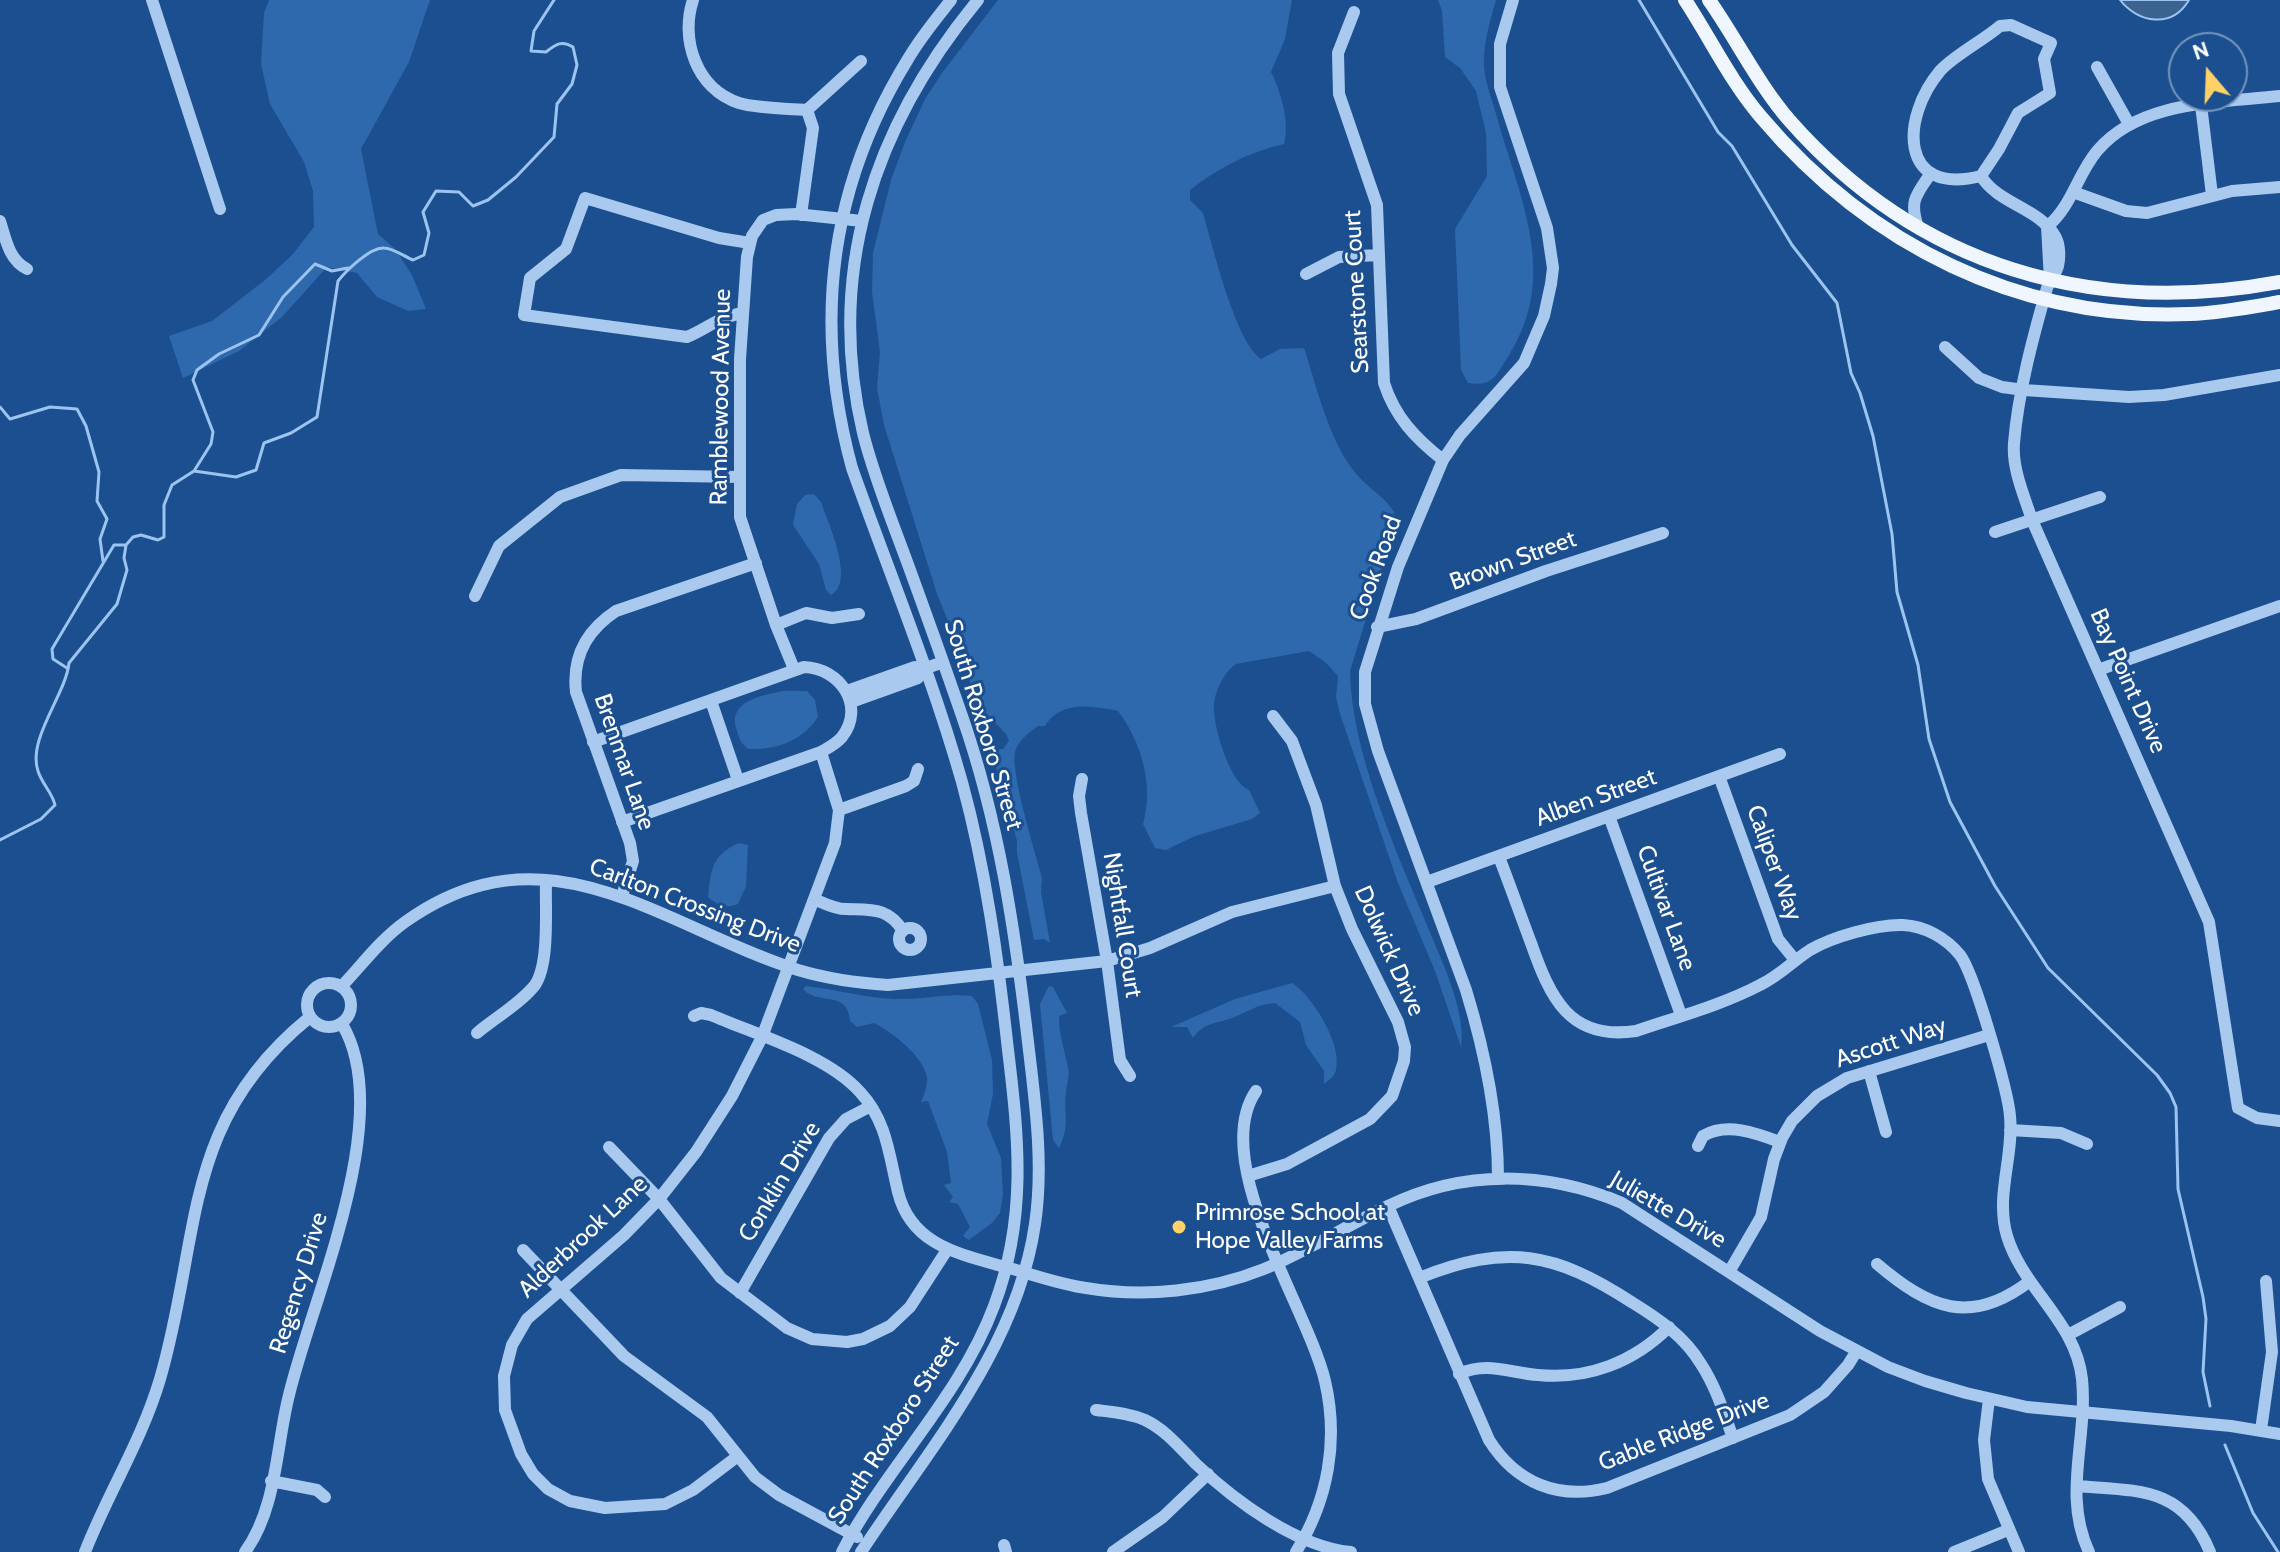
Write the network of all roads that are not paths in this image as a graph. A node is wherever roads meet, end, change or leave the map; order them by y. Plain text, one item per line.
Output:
1 (152, 0) edge
2 (693, 0) edge
3 (951, 0) edge
4 (978, 0) edge
5 (1513, 0) edge
6 (1685, 0) edge
7 (1709, 0) edge
8 (1354, 12) dead end
9 (861, 61) dead end
10 (2097, 67) dead end
11 (2280, 96) edge
12 (2248, 100) edge
13 (807, 110) junction
14 (2168, 110) edge
15 (2202, 112) edge
16 (2129, 124) junction
17 (1931, 173) junction
18 (1981, 176) junction
19 (2280, 187) edge
20 (2073, 192) junction
21 (2212, 195) junction
22 (1914, 199) junction
23 (1885, 206) junction
24 (220, 209) dead end
25 (801, 215) junction
26 (841, 219) junction
27 (0, 221) edge
28 (862, 221) junction
29 (1918, 227) junction
30 (2047, 227) junction
31 (750, 243) junction
32 (1379, 255) junction
33 (27, 269) dead end
34 (1306, 274) dead end
35 (2050, 280) junction
36 (2280, 282) edge
37 (2044, 299) junction
38 (2280, 302) edge
39 (742, 313) junction
40 (1945, 347) dead end
41 (2280, 375) edge
42 (2024, 390) junction
43 (1443, 460) junction
44 (740, 477) junction
45 (2100, 497) dead end
46 (2032, 520) junction
47 (1995, 532) dead end
48 (1663, 533) dead end
49 (756, 563) junction
50 (475, 596) dead end
51 (2280, 606) edge
52 (859, 614) dead end
53 (776, 625) junction
54 (1377, 627) junction
55 (943, 662) junction
56 (794, 669) junction
57 (923, 670) junction
58 (2098, 670) junction
59 (849, 696) junction
60 (711, 701) junction
61 (1273, 716) dead end
62 (593, 742) junction
63 (821, 752) junction
64 (1780, 754) dead end
65 (918, 769) dead end
66 (1719, 776) junction
67 (1082, 779) dead end
68 (738, 780) junction
69 (839, 810) junction
70 (1609, 816) junction
71 (622, 822) junction
72 (1499, 857) junction
73 (546, 880) junction
74 (1427, 882) junction
75 (1335, 886) junction
76 (622, 896) junction
77 (814, 899) junction
78 (903, 931) dead end
79 (1795, 960) junction
80 (1107, 961) junction
81 (789, 966) junction
82 (1019, 971) junction
83 (1000, 974) junction
84 (341, 987) junction
85 (1681, 1015) junction
86 (694, 1016) dead end
87 (310, 1017) junction
88 (342, 1024) junction
89 (477, 1033) dead end
90 (1989, 1035) junction
91 (762, 1037) junction
92 (1869, 1071) junction
93 (1130, 1076) dead end
94 (1256, 1091) dead end
95 (871, 1106) junction
96 (2280, 1121) edge
97 (2010, 1130) junction
98 (1886, 1132) dead end
99 (1780, 1142) junction
100 (2087, 1144) dead end
101 (1698, 1146) dead end
102 (609, 1147) dead end
103 (1248, 1176) junction
104 (1498, 1178) junction
105 (659, 1199) junction
106 (1388, 1206) junction
107 (523, 1250) dead end
108 (947, 1250) junction
109 (1277, 1263) junction
110 (1877, 1264) dead end
111 (1008, 1267) junction
112 (1729, 1272) junction
113 (1024, 1273) junction
114 (1419, 1278) junction
115 (2030, 1281) junction
116 (2266, 1281) dead end
117 (560, 1288) junction
118 (740, 1293) junction
119 (2120, 1307) dead end
120 (1669, 1327) junction
121 (2068, 1335) junction
122 (1856, 1352) junction
123 (2276, 1353) edge
124 (1459, 1374) junction
125 (1989, 1399) junction
126 (1096, 1410) dead end
127 (2080, 1412) junction
128 (2261, 1430) junction
129 (2280, 1434) edge
130 (1733, 1438) junction
131 (738, 1456) junction
132 (1208, 1474) junction
133 (271, 1481) junction
134 (2077, 1486) junction
135 (325, 1497) dead end
136 (2008, 1530) junction
137 (851, 1534) junction
138 (1305, 1538) junction
139 (864, 1548) edge
140 (85, 1552) edge
141 (245, 1552) edge
142 (842, 1552) edge
143 (1113, 1552) edge
144 (1296, 1552) edge
145 (1351, 1552) edge
146 (1954, 1552) edge
147 (2019, 1552) edge
148 (2089, 1552) edge
149 (2210, 1552) edge

1 - 24 street
2 - 13 street
3 - 26 street, South Roxboro Street
4 - 28 street, South Roxboro Street
5 - 43 street, Cook Road
6 - 37 main road
7 - 23 main road
8 - 32 street, Searstone Court
9 - 13 street
10 - 16 street
11 - 12 street
13 - 25 street
14 - 16 street
15 - 21 street
16 - 20 street
17 - 18 street
17 - 18 street
17 - 22 street
18 - 30 street
19 - 21 street
20 - 21 street
20 - 30 street
22 - 23 street
22 - 29 street
23 - 29 main road
25 - 26 street
25 - 31 street
26 - 28 street
26 - 57 street, South Roxboro Street
27 - 33 street
28 - 55 street, South Roxboro Street
29 - 35 main road
30 - 35 street, Bay Point Drive
31 - 39 street, Ramblewood Avenue
31 - 39 street
32 - 34 street
32 - 43 street, Searstone Court
35 - 36 main road
35 - 37 street, Bay Point Drive
37 - 38 main road
37 - 42 street, Bay Point Drive
39 - 44 street, Ramblewood Avenue
40 - 42 street
41 - 42 street
42 - 46 street, Bay Point Drive
43 - 54 street, Cook Road
44 - 49 street, Ramblewood Avenue
44 - 50 street
45 - 46 street
46 - 47 street
46 - 58 street, Bay Point Drive
48 - 54 street, Brown Street
49 - 53 street, Ramblewood Avenue
49 - 62 street, Brenmar Lane
51 - 58 street
52 - 53 street
53 - 56 street, Ramblewood Avenue
54 - 74 street, Cook Road
55 - 57 street
55 - 82 street, South Roxboro Street
56 - 59 street
56 - 60 street
57 - 59 street
57 - 83 street, South Roxboro Street
58 - 96 street, Bay Point Drive
59 - 63 street
60 - 62 street
60 - 68 street
61 - 75 street, Dolwick Drive
62 - 71 street, Brenmar Lane
63 - 68 street
63 - 69 street
64 - 66 street, Alben Street
65 - 69 street
66 - 70 street, Alben Street
66 - 79 street, Caliper Way
67 - 80 street, Nightfall Court
68 - 71 street
69 - 77 street, Alderbrook Lane
70 - 72 street, Alben Street
70 - 85 street, Cultivar Lane
71 - 76 street, Brenmar Lane
72 - 74 street, Alben Street
72 - 85 street
73 - 76 street, Carlton Crossing Drive
73 - 84 street, Carlton Crossing Drive
73 - 89 street
74 - 104 street, Cook Road
75 - 80 street, Carlton Crossing Drive
75 - 103 street, Dolwick Drive
76 - 81 street, Carlton Crossing Drive
77 - 78 street
77 - 81 street, Alderbrook Lane
79 - 85 street
79 - 90 street
80 - 82 street, Carlton Crossing Drive
80 - 93 street, Nightfall Court
81 - 83 street, Carlton Crossing Drive
81 - 91 street, Alderbrook Lane
82 - 83 street, Carlton Crossing Drive
82 - 113 street, South Roxboro Street
83 - 111 street, South Roxboro Street
84 - 87 street
84 - 88 street
86 - 91 street
87 - 88 street
87 - 140 street
88 - 133 street, Regency Drive
90 - 92 street, Ascott Way
90 - 97 street
91 - 95 street
91 - 105 street, Alderbrook Lane
92 - 98 street
92 - 99 street, Ascott Way
94 - 103 street
95 - 108 street
95 - 118 street, Conklin Drive
97 - 100 street
97 - 115 street
99 - 101 street
99 - 112 street, Ascott Way
102 - 105 street
103 - 109 street
104 - 106 street, Juliette Drive
104 - 112 street, Juliette Drive
105 - 117 street, Alderbrook Lane
105 - 118 street
106 - 109 street, Juliette Drive
106 - 114 street, Gable Ridge Drive
107 - 117 street
108 - 111 street, Juliette Drive
108 - 118 street
109 - 113 street, Juliette Drive
109 - 138 street
110 - 115 street
111 - 113 street, Juliette Drive
111 - 137 street, South Roxboro Street
112 - 122 street, Juliette Drive
113 - 139 street, South Roxboro Street
114 - 120 street
114 - 124 street, Gable Ridge Drive
115 - 121 street
116 - 123 street
117 - 131 street
117 - 131 street, Alderbrook Lane
119 - 121 street
120 - 124 street
120 - 130 street
121 - 127 street
122 - 125 street, Juliette Drive
122 - 130 street, Gable Ridge Drive
123 - 128 street
124 - 130 street, Gable Ridge Drive
125 - 127 street, Juliette Drive
125 - 136 street
126 - 132 street
127 - 128 street, Juliette Drive
127 - 134 street
128 - 129 street, Juliette Drive
131 - 137 street
132 - 138 street
132 - 143 street
133 - 135 street
133 - 141 street, Regency Drive
134 - 148 street
134 - 149 street
136 - 146 street
136 - 147 street
137 - 139 street
137 - 142 street, South Roxboro Street
138 - 144 street
138 - 145 street

